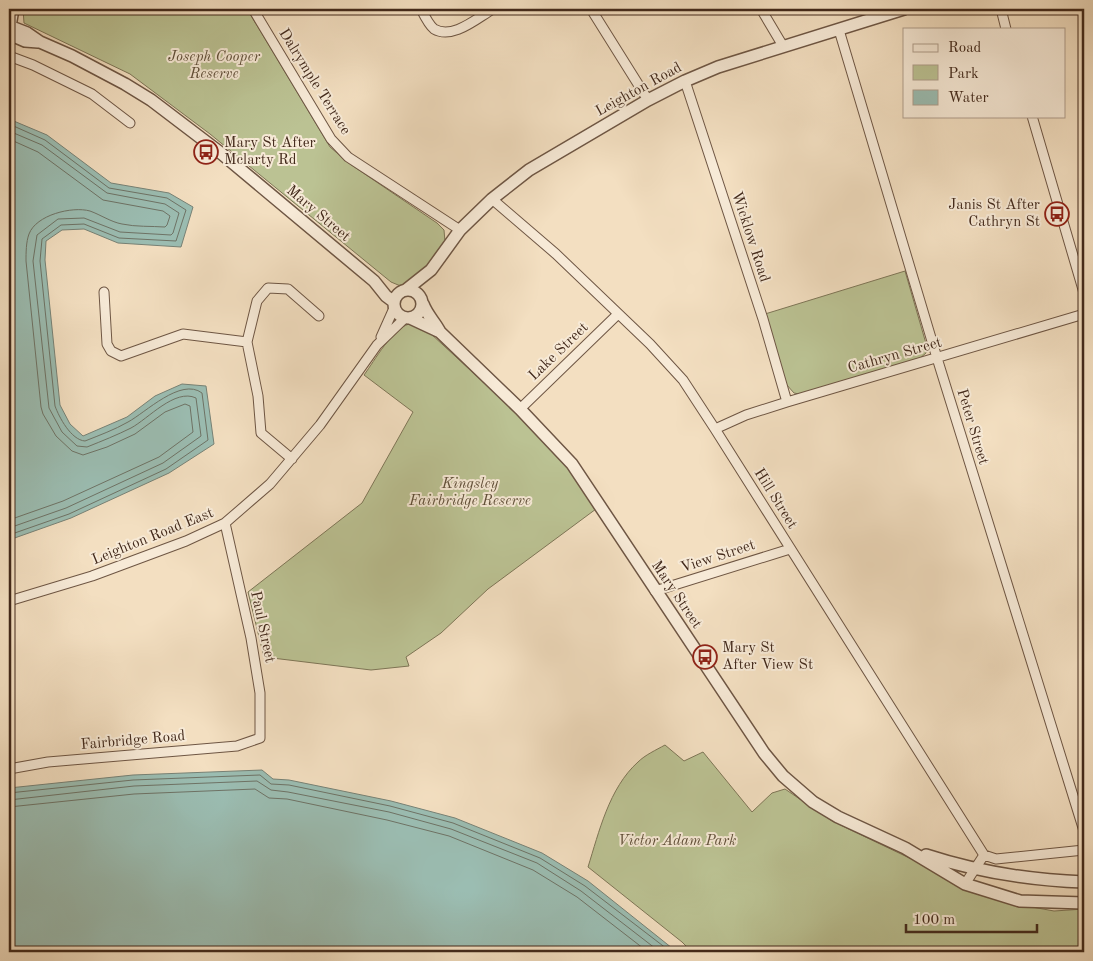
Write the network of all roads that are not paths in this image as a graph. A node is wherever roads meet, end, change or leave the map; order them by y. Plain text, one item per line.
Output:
1 (13, 9) edge
2 (253, 9) edge
3 (421, 9) edge
4 (493, 9) edge
5 (590, 9) edge
6 (761, 9) edge
7 (904, 9) edge
8 (1001, 9) edge
9 (1006, 28) edge
10 (9, 30) edge
11 (839, 30) junction
12 (783, 46) junction
13 (9, 56) edge
14 (685, 81) junction
15 (648, 100) junction
16 (1033, 118) edge
17 (130, 123) dead end
18 (492, 199) junction
19 (460, 230) junction
20 (432, 270) junction
21 (1082, 280) edge
22 (374, 281) junction
23 (404, 290) junction
24 (104, 292) dead end
25 (1084, 293) edge
26 (422, 301) junction
27 (394, 305) junction
28 (618, 314) junction
29 (1084, 314) edge
30 (319, 316) dead end
31 (408, 318) junction
32 (440, 332) junction
33 (247, 342) junction
34 (377, 344) junction
35 (936, 358) junction
36 (786, 402) junction
37 (520, 409) junction
38 (715, 429) junction
39 (292, 459) junction
40 (225, 523) junction
41 (790, 549) junction
42 (655, 591) junction
43 (9, 601) edge
44 (260, 738) joint
45 (9, 769) edge
46 (1084, 831) edge
47 (905, 848) junction
48 (1084, 850) edge
49 (984, 854) junction
50 (974, 869) junction
51 (1084, 882) edge
52 (965, 884) junction
53 (1084, 903) edge

1 - 10 street
2 - 19 street, Dalrymple Terrace
3 - 4 street
5 - 15 street
6 - 12 street
7 - 11 street, Leighton Road
8 - 9 street
10 - 22 street, Mary Street
11 - 12 street, Leighton Road
11 - 35 street, Peter Street
12 - 14 street, Leighton Road
13 - 17 street
14 - 15 street, Leighton Road
14 - 36 street, Wicklow Road
15 - 18 street, Leighton Road
16 - 21 street
18 - 19 street, Leighton Road
18 - 28 street, Hill Street
19 - 20 street, Leighton Road
20 - 23 street, Leighton Road
20 - 26 street, Leighton Road
21 - 25 street
22 - 23 street, Mary Street
22 - 27 street, Mary Street
23 - 26 street, Mary Street
23 - 27 street
24 - 33 street
26 - 31 street
26 - 32 street, Mary Street
27 - 31 street, Mary Street
27 - 34 street, Leighton Road East
28 - 37 street, Lake Street
28 - 38 street, Hill Street
29 - 35 street, Cathryn Street
30 - 33 street
31 - 32 street, Mary Street
31 - 34 street, Leighton Road East
32 - 37 street, Mary Street
33 - 39 street
34 - 39 street, Leighton Road East
35 - 36 street, Cathryn Street
35 - 46 street, Peter Street
36 - 38 street, Cathryn Street
37 - 42 street, Mary Street
38 - 41 street, Hill Street
39 - 40 street, Leighton Road East
40 - 43 street, Leighton Road East
40 - 44 street, Paul Street
41 - 42 street, View Street
41 - 49 street, Hill Street
42 - 47 street, Mary Street
44 - 45 street, Fairbridge Road
47 - 50 street, Mary Street
47 - 52 street, Mary Street
48 - 49 street
49 - 50 street
50 - 51 street, Mary Street
50 - 52 street
52 - 53 street, Mary Street

